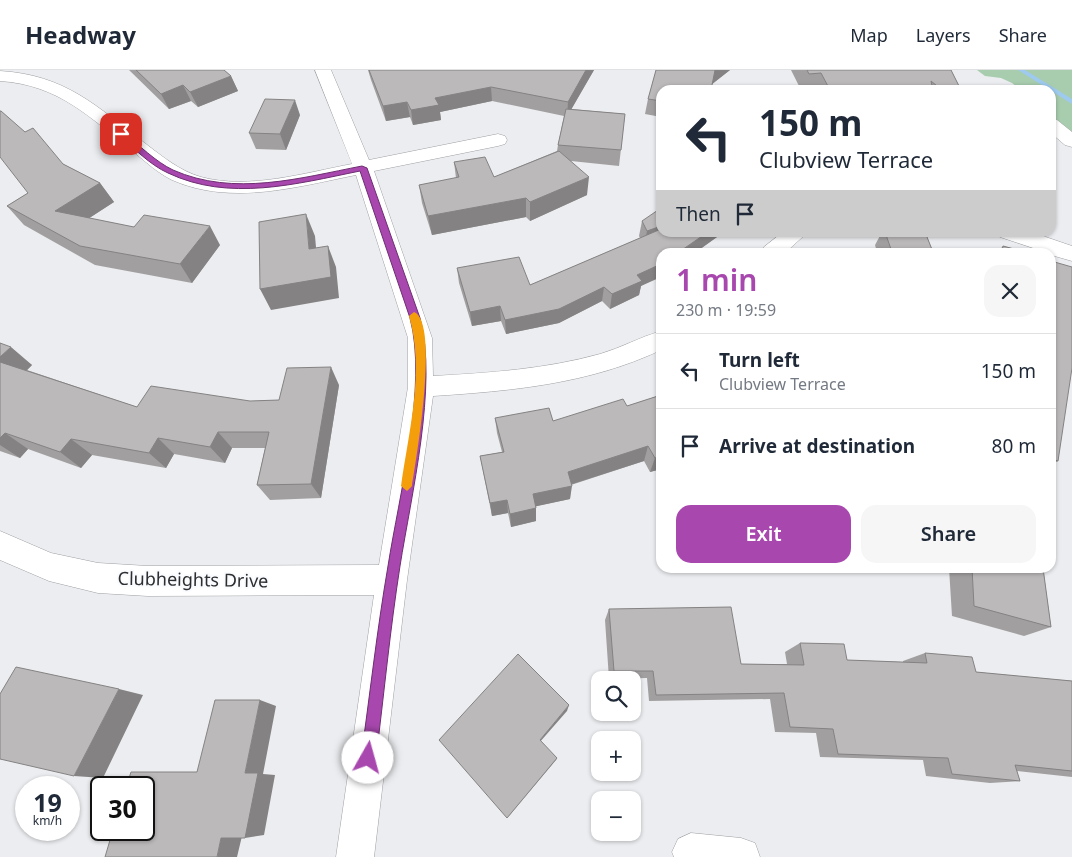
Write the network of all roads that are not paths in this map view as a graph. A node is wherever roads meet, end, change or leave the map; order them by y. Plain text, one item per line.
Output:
1 (323, 70) edge
2 (0, 76) edge
3 (1056, 128) edge
4 (498, 140) dead end
5 (1072, 142) edge
6 (362, 168) junction
7 (792, 237) edge
8 (1022, 237) edge
9 (777, 248) edge
10 (1054, 248) edge
11 (1056, 249) edge
12 (1072, 254) edge
13 (656, 342) edge
14 (421, 387) junction
15 (0, 546) edge
16 (392, 580) junction
17 (691, 852) dead end
18 (355, 857) edge
19 (741, 857) edge

1 - 6 street
2 - 6 street
3 - 5 street
4 - 6 street
6 - 14 street
7 - 9 street
8 - 10 street
11 - 12 street
13 - 14 street
14 - 16 street
15 - 16 street, Clubheights Drive
16 - 18 street
17 - 19 street

